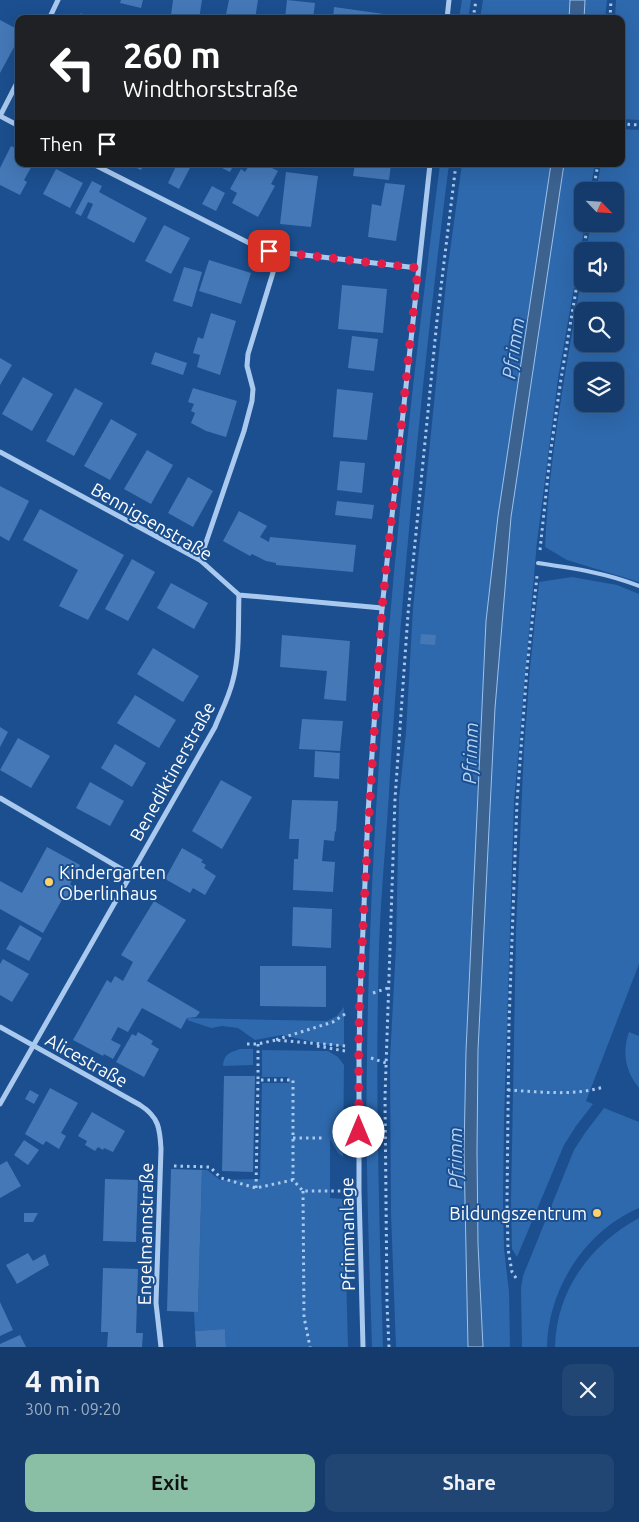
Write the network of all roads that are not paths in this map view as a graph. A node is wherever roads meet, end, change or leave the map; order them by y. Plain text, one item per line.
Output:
1 (58, 0) edge
2 (449, 0) edge
3 (51, 15) edge
4 (447, 15) edge
5 (15, 87) edge
6 (0, 116) edge
7 (15, 124) edge
8 (99, 167) edge
9 (430, 167) edge
10 (280, 253) junction
11 (418, 268) junction
12 (0, 452) edge
13 (200, 560) junction
14 (538, 563) road end
15 (639, 586) edge
16 (239, 594) junction
17 (382, 608) junction
18 (0, 798) edge
19 (130, 874) junction
20 (0, 1027) edge
21 (33, 1046) junction
22 (0, 1104) edge
23 (156, 1121) joint
24 (161, 1347) edge
25 (363, 1347) edge

1 - 3 street
2 - 4 street
5 - 6 street
6 - 7 street
8 - 10 street
9 - 11 street, Pfrimmanlage
10 - 11 street
10 - 13 street
11 - 17 street, Pfrimmanlage
12 - 13 street, Bennigsenstraße
13 - 16 street, Bennigsenstraße
14 - 15 lane
16 - 17 street
16 - 19 street, Benediktinerstraße
17 - 25 street, Pfrimmanlage
18 - 19 street
19 - 21 street, Benediktinerstraße
20 - 21 street, Alicestraße
21 - 22 street, Benediktinerstraße
21 - 23 street, Alicestraße
23 - 24 street, Engelmannstraße

